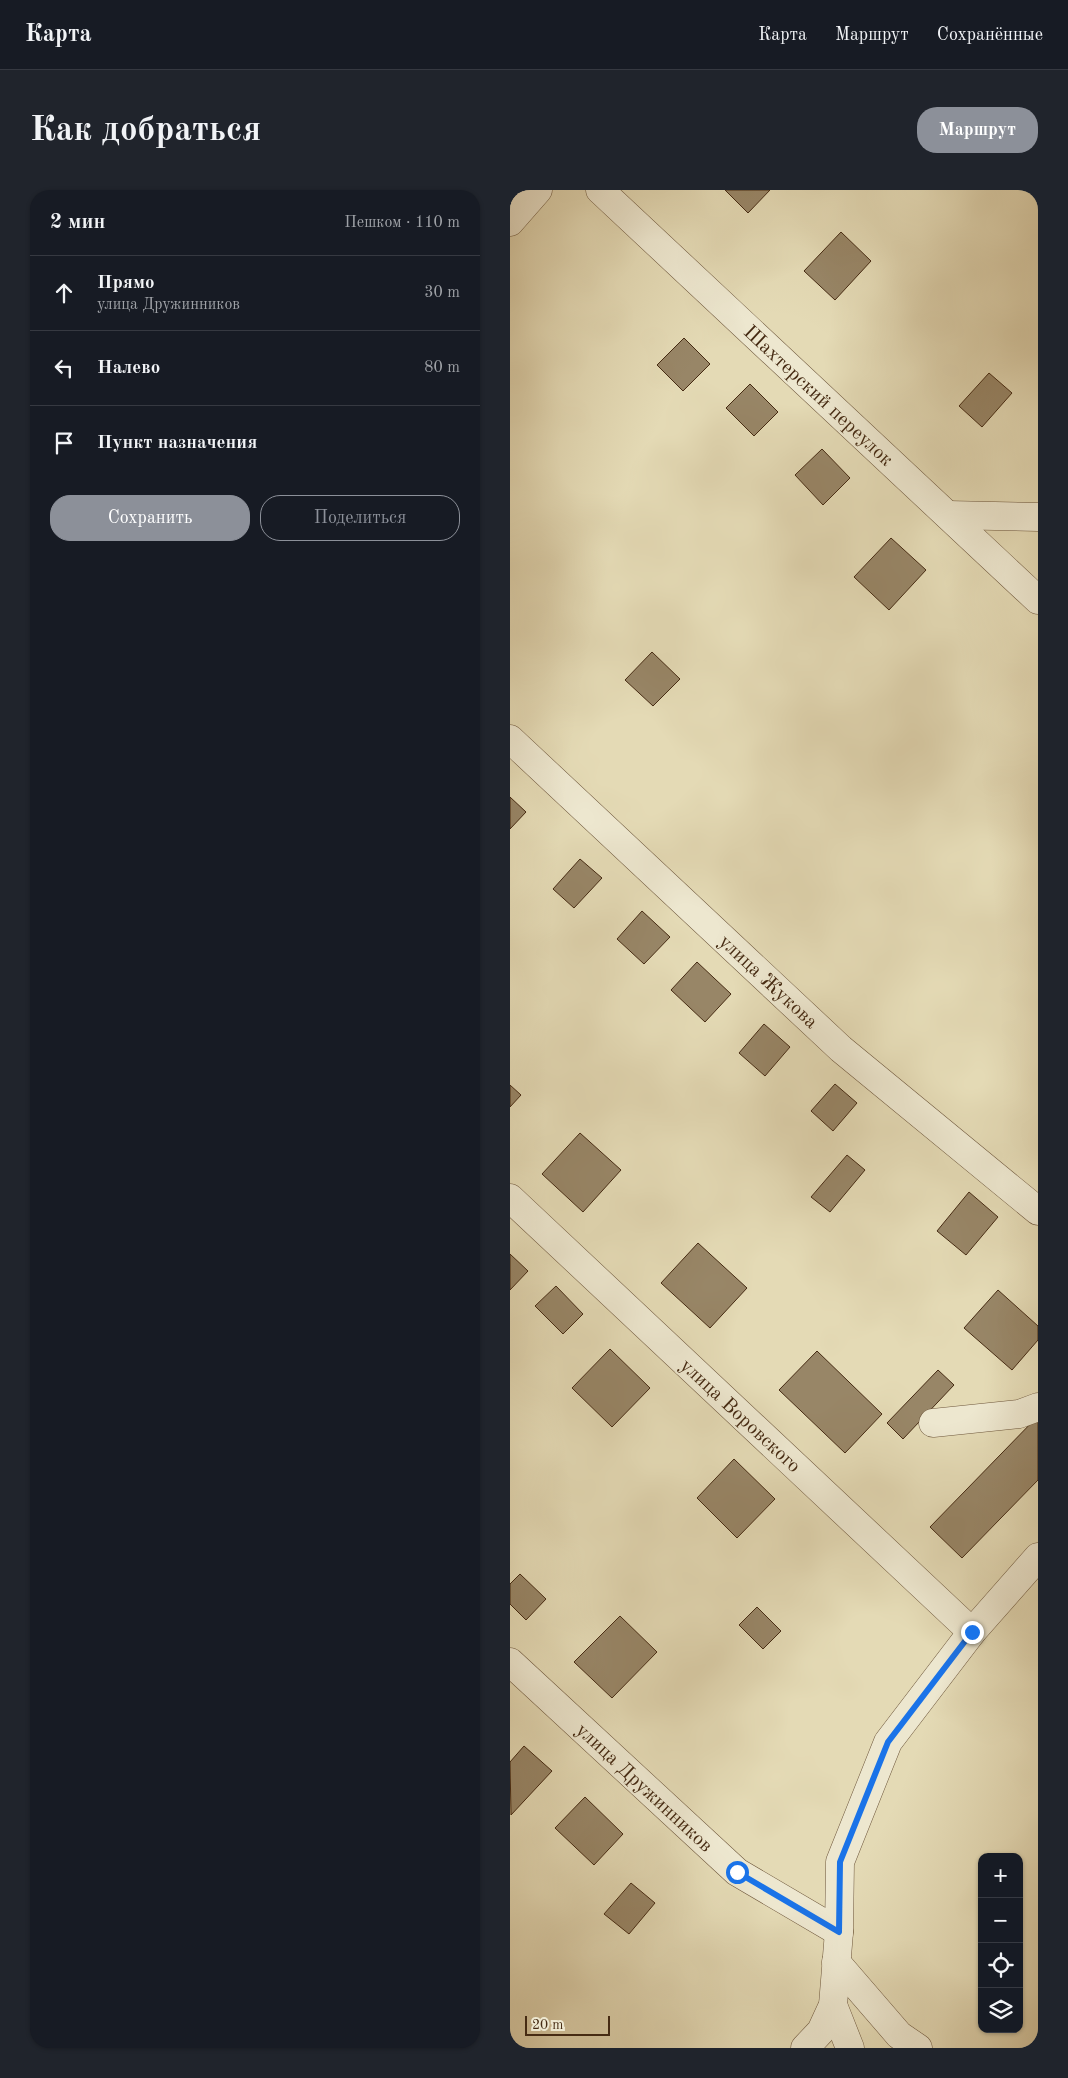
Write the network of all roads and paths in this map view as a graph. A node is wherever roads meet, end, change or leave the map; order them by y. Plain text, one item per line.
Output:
1 (538, 190) edge
2 (600, 190) edge
3 (510, 222) edge
4 (948, 515) junction
5 (1038, 517) edge
6 (1038, 600) edge
7 (510, 739) edge
8 (510, 1198) edge
9 (1038, 1210) edge
10 (1038, 1407) edge
11 (933, 1423) dead end
12 (1038, 1557) edge
13 (972, 1632) junction
14 (510, 1662) edge
15 (839, 1932) junction
16 (836, 1962) junction
17 (833, 2005) junction
18 (805, 2048) edge
19 (850, 2048) edge
20 (918, 2048) edge

1 - 3 street
2 - 4 street, Шахтерский переулок
4 - 5 street
4 - 6 street, Шахтерский переулок
7 - 9 street, улица Жукова
8 - 13 street, улица Воровского
10 - 11 street
12 - 13 street
13 - 15 street
14 - 15 street, улица Дружинников
15 - 16 street
16 - 17 street
16 - 20 street
17 - 18 street
17 - 19 street

